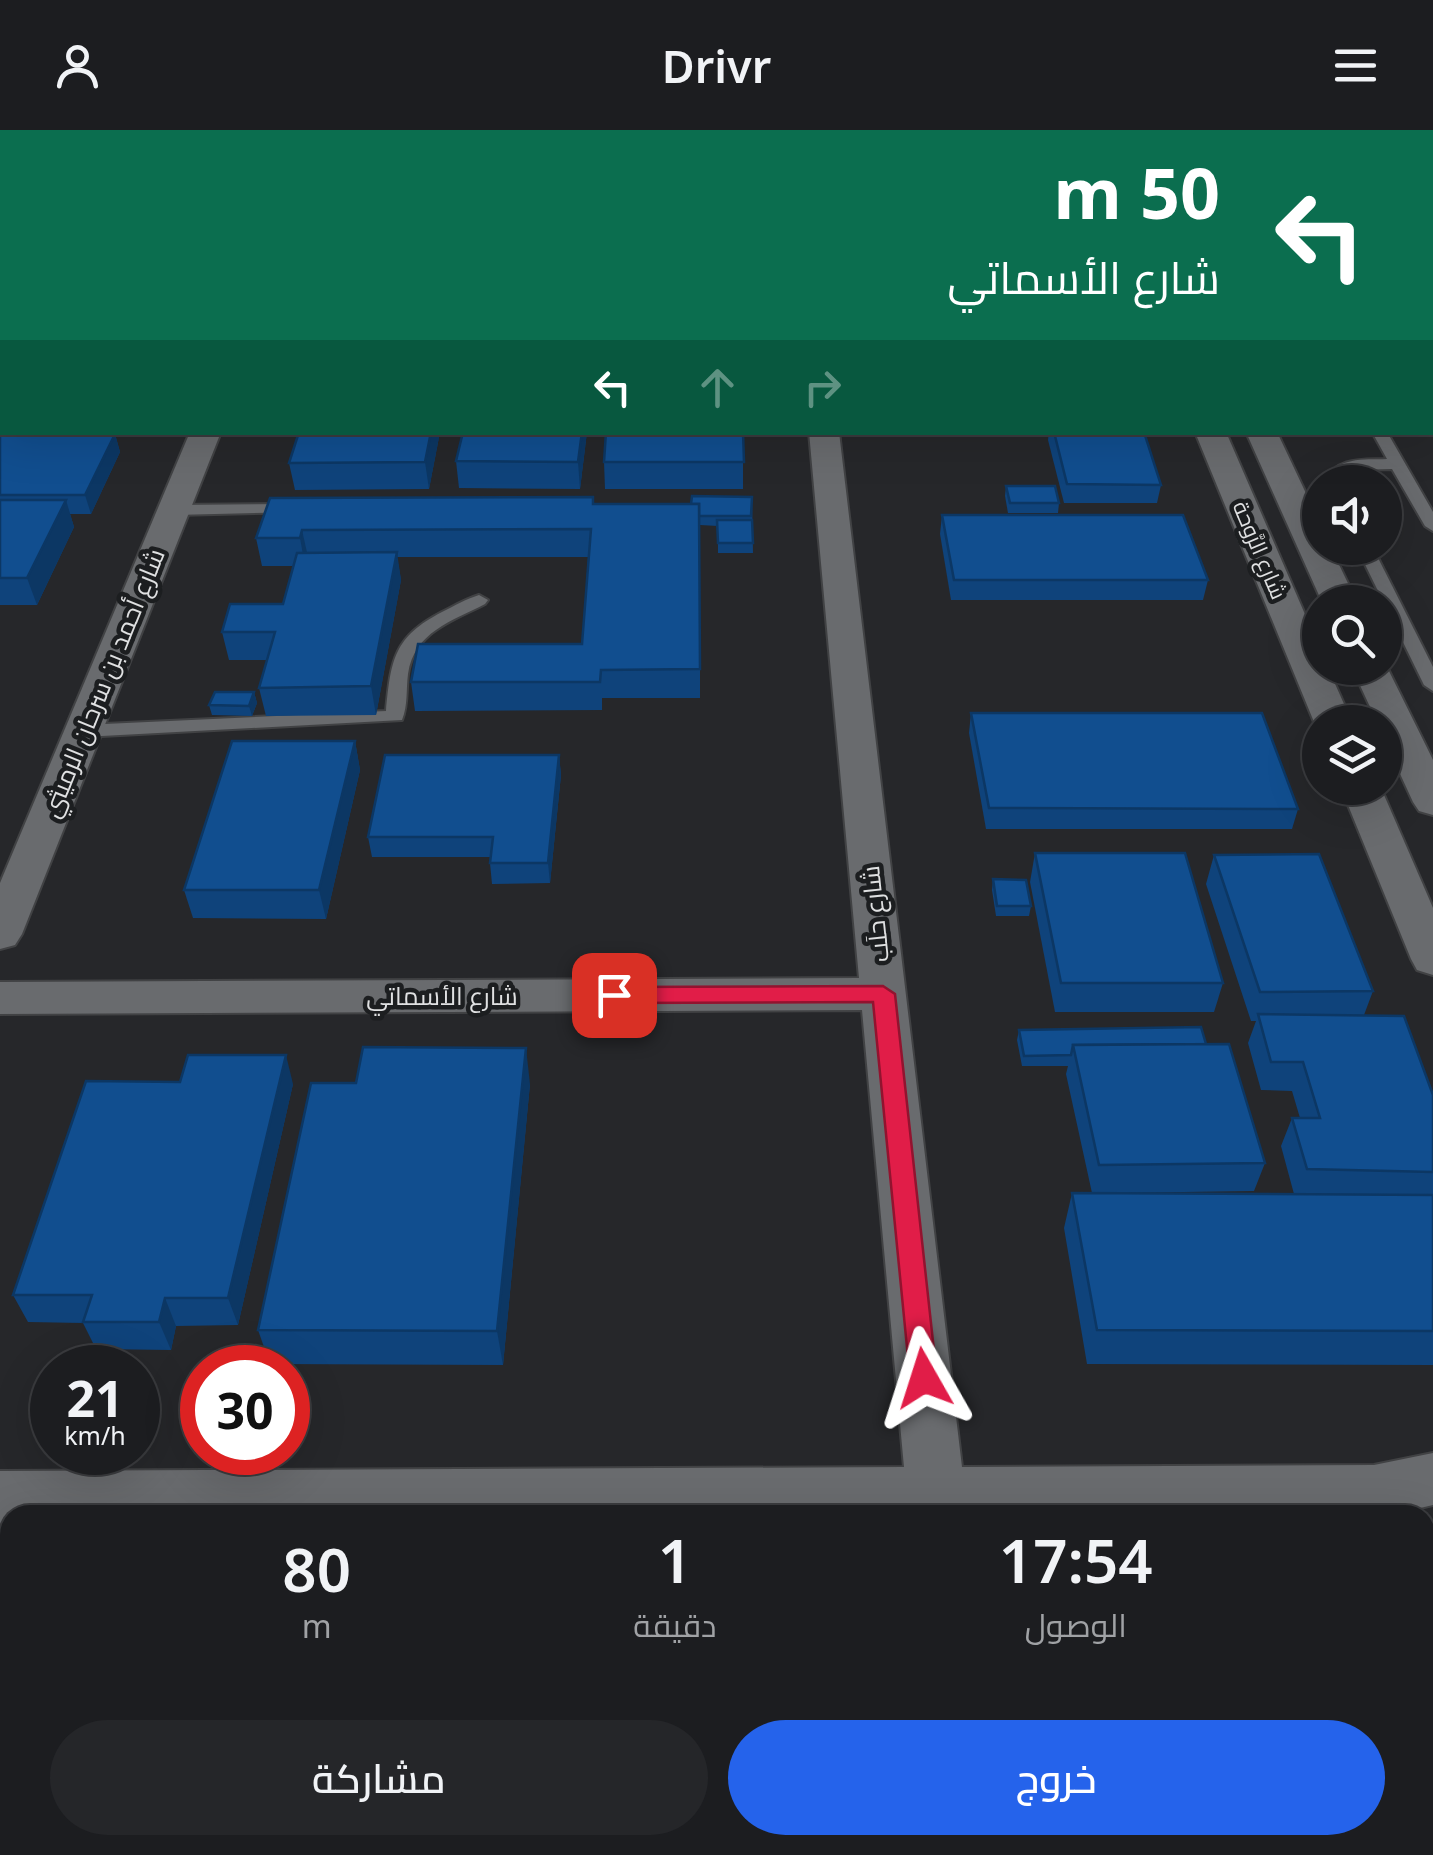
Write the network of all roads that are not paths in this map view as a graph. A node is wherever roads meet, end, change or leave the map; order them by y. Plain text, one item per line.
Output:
1 (205, 435) edge
2 (824, 435) edge
3 (1211, 435) edge
4 (1262, 435) edge
5 (1381, 435) edge
6 (1398, 465) edge
7 (1402, 472) joint
8 (1433, 479) edge
9 (310, 508) edge
10 (174, 510) junction
11 (1433, 526) edge
12 (1373, 565) edge
13 (1332, 585) edge
14 (479, 600) dead end
15 (1381, 685) edge
16 (1433, 685) edge
17 (1326, 705) edge
18 (84, 731) junction
19 (1417, 738) edge
20 (1430, 790) edge
21 (1368, 805) edge
22 (0, 934) edge
23 (1433, 959) edge
24 (883, 994) junction
25 (0, 998) edge
26 (1433, 1479) edge
27 (1374, 1492) junction
28 (0, 1498) edge
29 (937, 1504) edge
30 (1429, 1505) edge

1 - 10 street, شارع أحمد بن سرحان الرميثي
2 - 24 street, شارع حلَب
3 - 17 street, شارع الرَّوحة
4 - 13 street, شارع الرَّوحة
5 - 6 lane
7 - 8 lane
7 - 11 lane
9 - 10 lane
10 - 18 street, شارع أحمد بن سرحان الرميثي
12 - 16 lane
14 - 18 lane
15 - 19 street
18 - 22 street, شارع أحمد بن سرحان الرميثي
19 - 20 street
21 - 23 street
24 - 25 street, شارع الأسماتي
24 - 29 street, شارع حلَب
26 - 27 street
27 - 29 street
27 - 30 street
28 - 29 street

